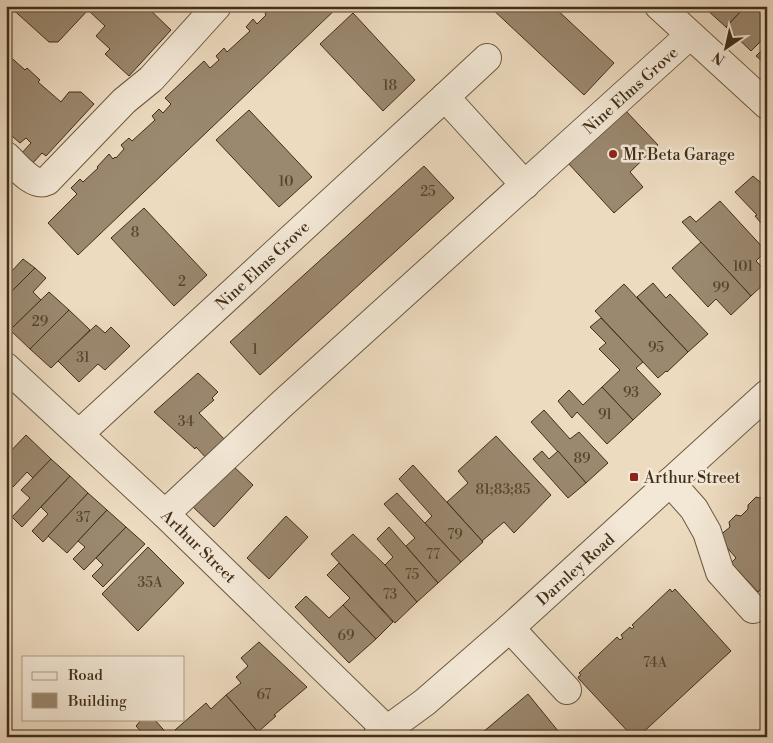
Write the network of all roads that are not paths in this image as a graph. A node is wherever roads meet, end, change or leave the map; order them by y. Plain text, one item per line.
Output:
1 (217, 6) edge
2 (659, 6) edge
3 (690, 35) junction
4 (487, 58) dead end
5 (445, 97) junction
6 (767, 105) edge
7 (6, 156) edge
8 (525, 184) junction
9 (9, 376) edge
10 (767, 394) edge
11 (80, 434) junction
12 (670, 482) junction
13 (166, 514) junction
14 (754, 609) dead end
15 (510, 628) junction
16 (566, 690) dead end
17 (385, 734) edge

1 - 7 street
2 - 3 street
3 - 6 street
3 - 8 street, Nine Elms Grove
4 - 5 street, Nine Elms Grove
5 - 8 street
5 - 11 street, Nine Elms Grove
8 - 13 street, Nine Elms Grove
9 - 11 street, Arthur Street
10 - 12 street, Darnley Road
11 - 13 street, Arthur Street
12 - 14 street
12 - 15 street, Darnley Road
13 - 17 street, Arthur Street
15 - 16 street
15 - 17 street, Darnley Road

